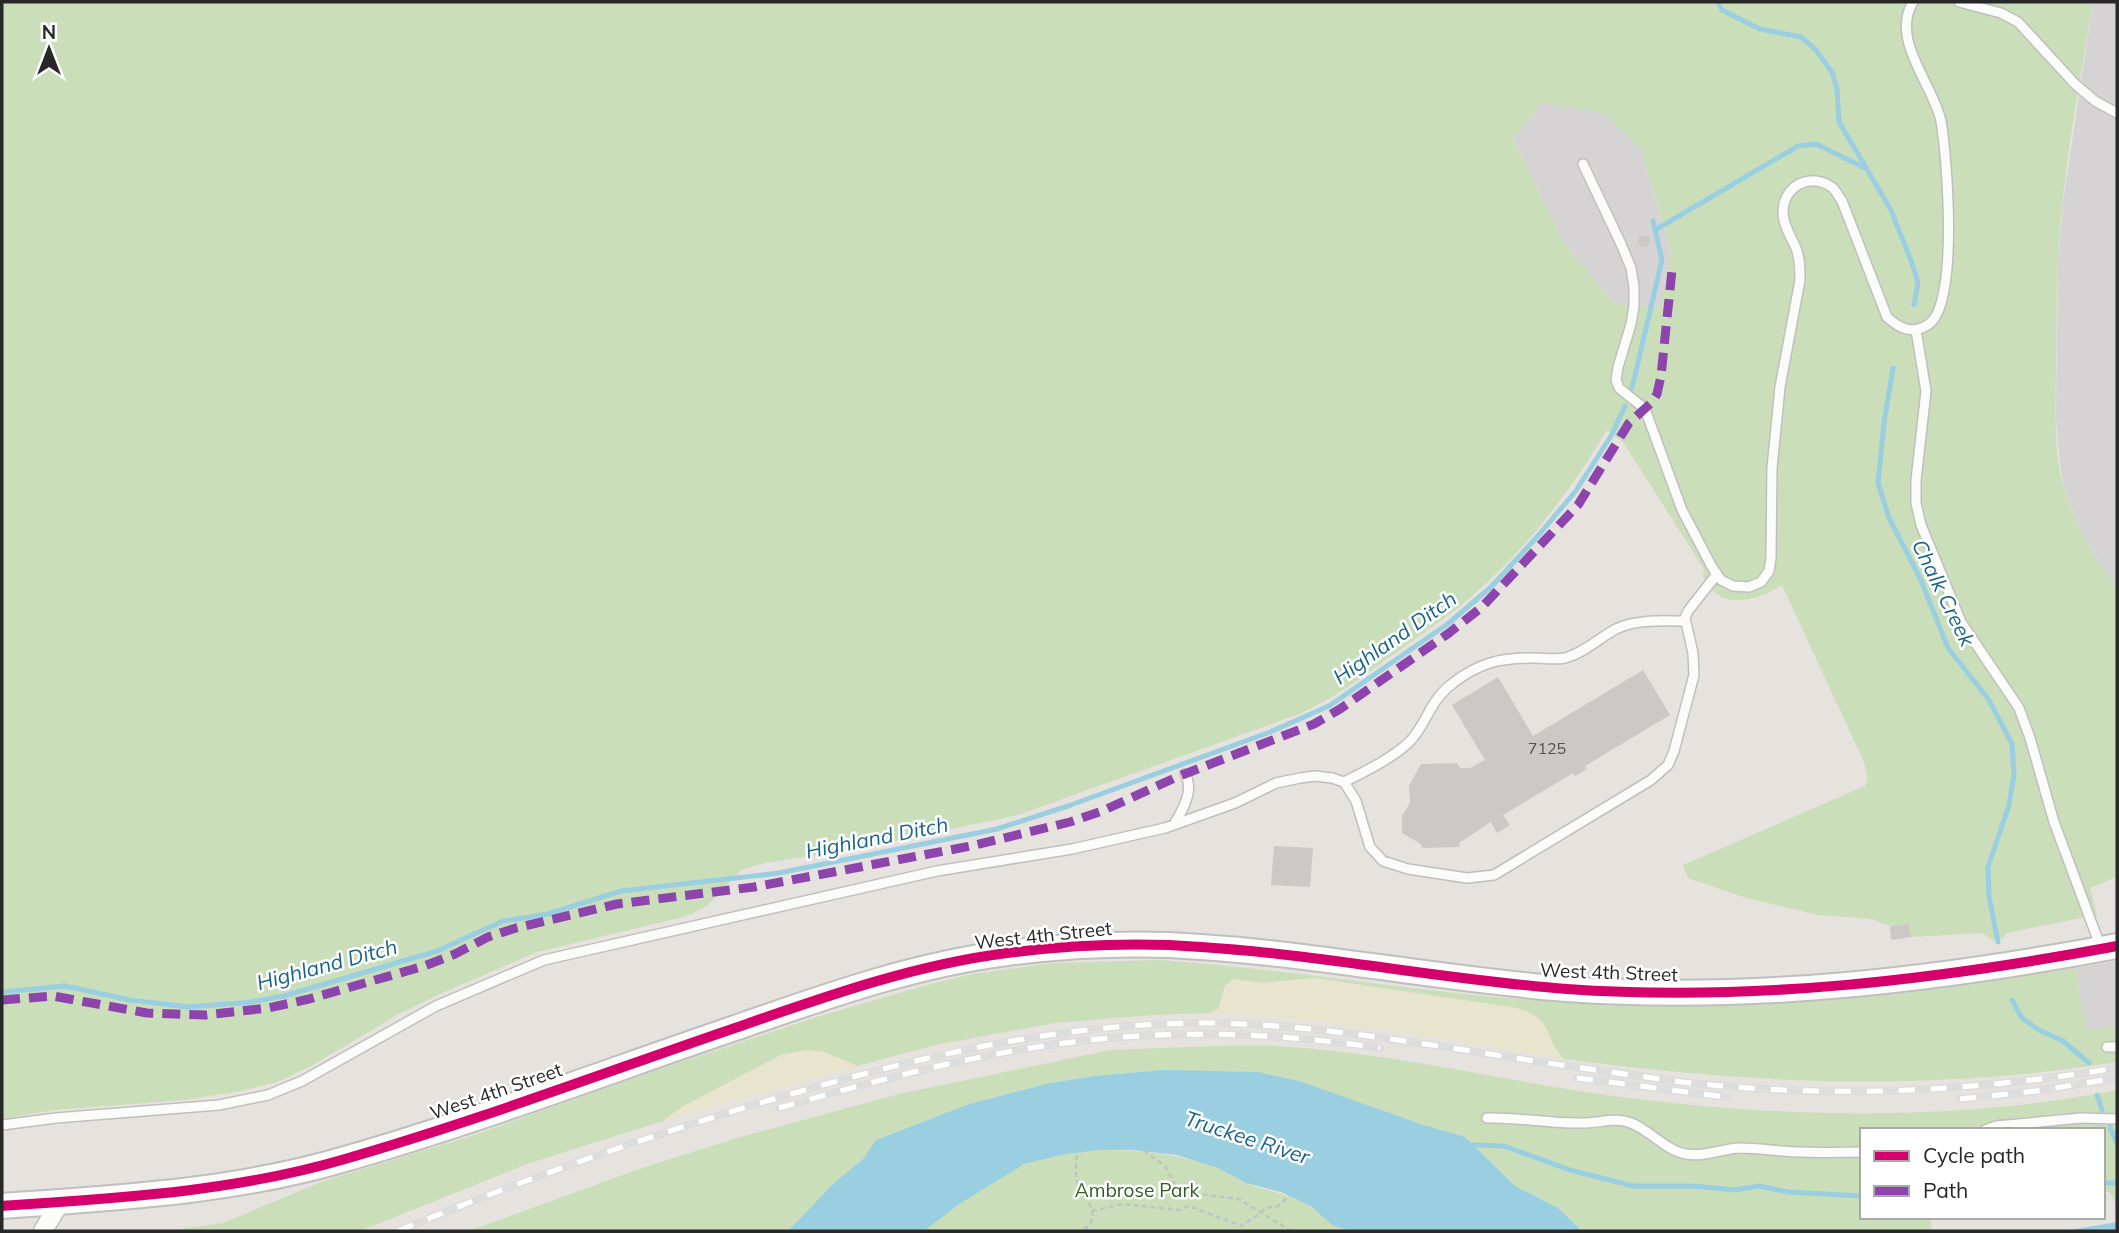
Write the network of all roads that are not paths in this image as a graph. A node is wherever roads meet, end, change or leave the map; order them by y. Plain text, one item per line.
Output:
1 (1913, 2) edge
2 (1959, 2) edge
3 (2117, 113) edge
4 (1583, 164) dead end
5 (1916, 330) junction
6 (1717, 574) junction
7 (1685, 621) junction
8 (1185, 774) dead end
9 (1344, 782) junction
10 (1174, 825) junction
11 (2109, 948) edge
12 (1488, 1118) dead end
13 (2117, 1119) edge
14 (2, 1125) edge
15 (1990, 1128) edge
16 (1860, 1152) edge
17 (60, 1202) junction
18 (2, 1206) edge
19 (43, 1231) edge

1 - 5 lane
2 - 3 lane
4 - 6 lane
5 - 6 lane
5 - 11 lane
6 - 7 lane
7 - 9 lane
7 - 9 lane
8 - 10 lane
9 - 10 lane
10 - 14 lane
11 - 17 main road, West 4th Street
12 - 16 lane
13 - 15 lane
17 - 18 main road, West 4th Street
17 - 19 street

